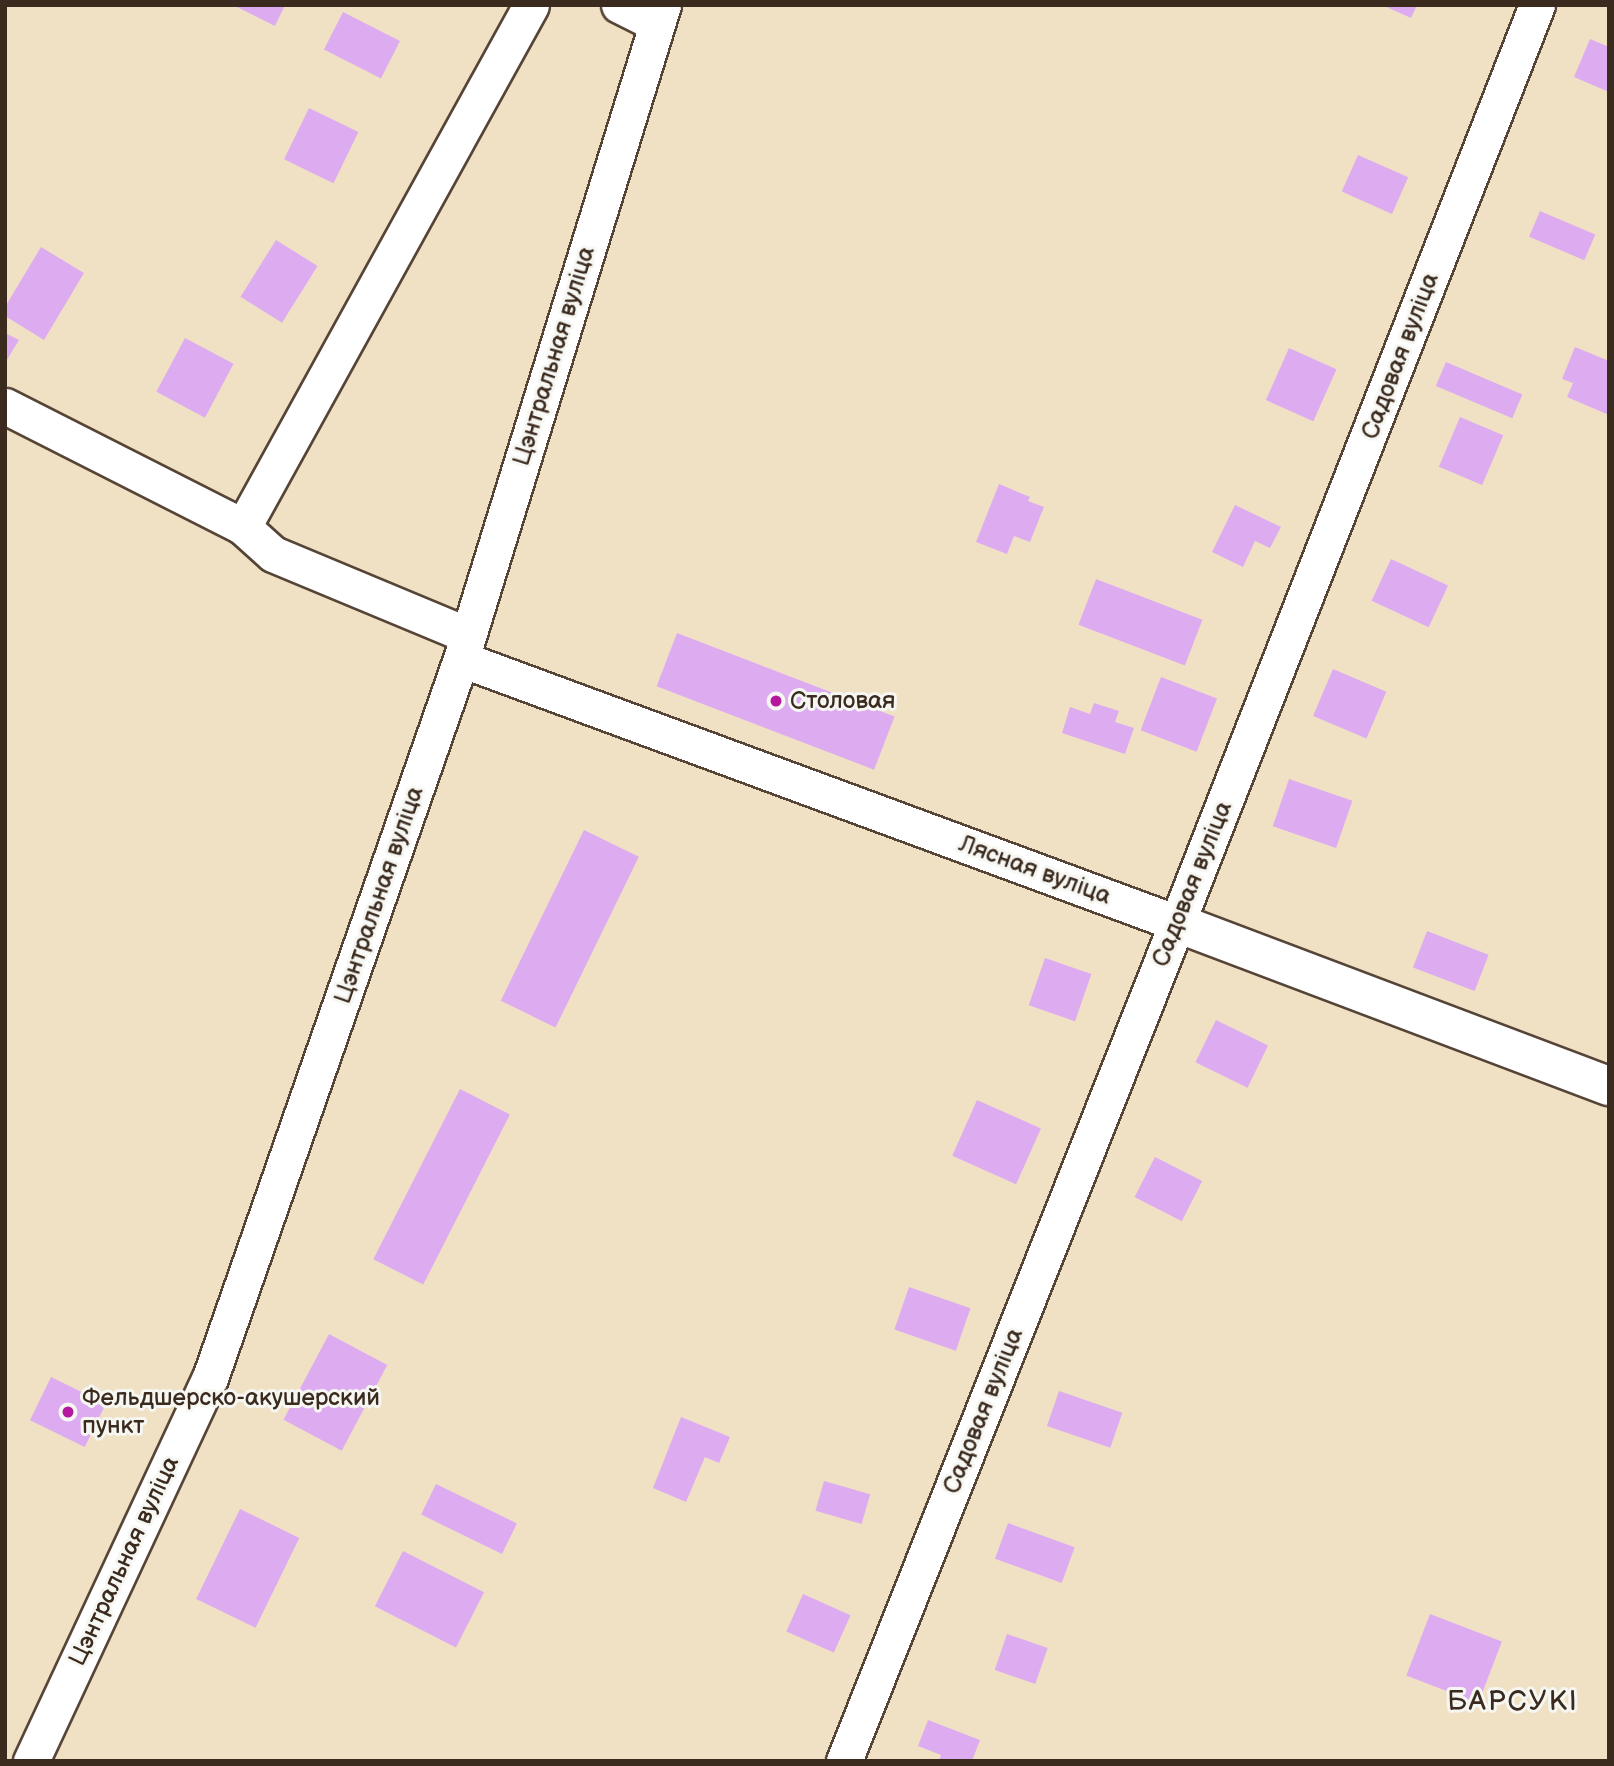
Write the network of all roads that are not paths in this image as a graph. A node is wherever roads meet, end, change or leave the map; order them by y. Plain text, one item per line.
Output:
1 (531, 5) edge
2 (619, 5) edge
3 (1537, 5) edge
4 (660, 15) edge
5 (5, 406) edge
6 (243, 527) junction
7 (464, 647) junction
8 (1177, 923) junction
9 (1609, 1086) edge
10 (31, 1761) edge
11 (844, 1761) edge

1 - 6 street
2 - 4 street
3 - 8 street, Садовая вуліца
4 - 7 street, Цэнтральная вуліца
5 - 6 street, Лясная вуліца
6 - 7 street, Лясная вуліца
7 - 8 street, Лясная вуліца
7 - 10 street, Цэнтральная вуліца
8 - 9 street, Лясная вуліца
8 - 11 street, Садовая вуліца

